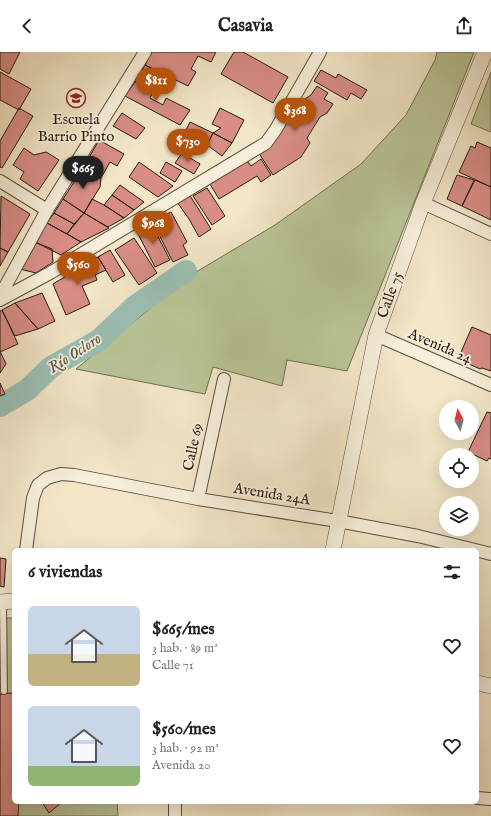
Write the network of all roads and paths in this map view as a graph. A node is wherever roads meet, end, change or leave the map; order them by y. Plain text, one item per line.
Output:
1 (320, 52) edge
2 (142, 53) edge
3 (486, 55) edge
4 (0, 181) edge
5 (423, 203) junction
6 (47, 210) junction
7 (491, 234) edge
8 (0, 296) edge
9 (0, 300) edge
10 (376, 335) junction
11 (224, 379) dead end
12 (491, 385) edge
13 (198, 499) junction
14 (338, 521) junction
15 (26, 548) edge
16 (333, 548) edge
17 (467, 548) edge
18 (479, 551) edge
19 (491, 554) edge
20 (6, 602) edge
21 (479, 683) edge
22 (491, 686) edge
23 (4, 691) dead end
24 (479, 798) edge
25 (491, 799) edge
26 (174, 804) edge
27 (175, 816) edge

1 - 9 street
2 - 6 street
3 - 5 street, Calle 75
4 - 6 street
5 - 7 street
5 - 10 street, Calle 75
6 - 8 street
10 - 12 street, Avenida 24
10 - 14 street, Calle 75
11 - 13 street, Calle 69
13 - 14 street, Avenida 24A
13 - 15 street, Avenida 24A
14 - 16 street, Calle 75
14 - 17 street, Avenida 24A
18 - 19 street, Avenida 24A
20 - 23 lane
21 - 22 street
24 - 25 street
26 - 27 street

